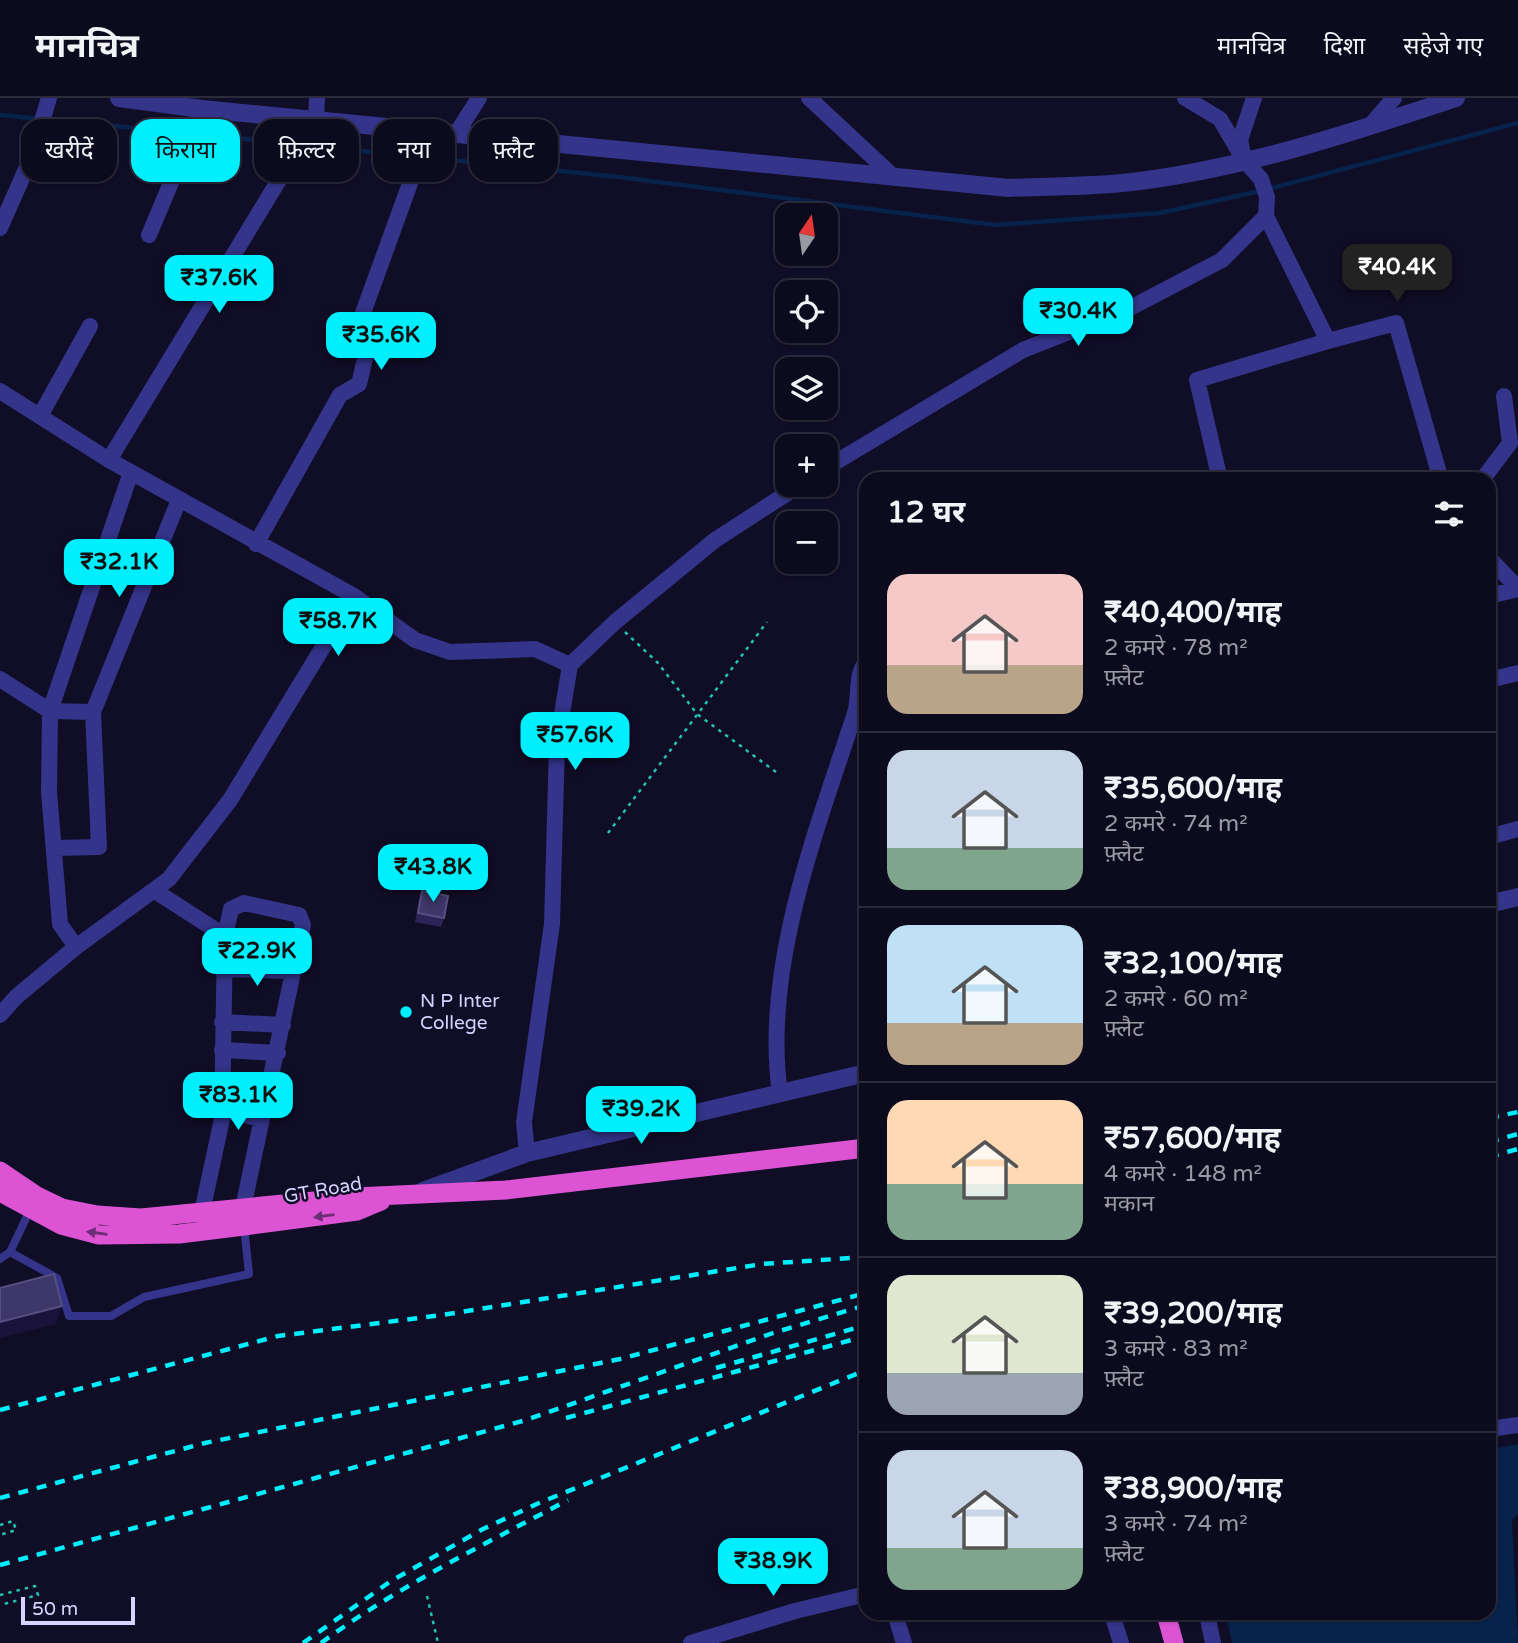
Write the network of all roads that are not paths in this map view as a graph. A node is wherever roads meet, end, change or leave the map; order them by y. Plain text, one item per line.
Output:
1 (119, 98) edge
2 (317, 98) edge
3 (479, 98) edge
4 (809, 98) edge
5 (1185, 98) edge
6 (1254, 98) edge
7 (1394, 98) edge
8 (1456, 98) edge
9 (202, 109) junction
10 (45, 112) edge
11 (316, 119) joint
12 (1369, 127) junction
13 (456, 134) joint
14 (1244, 160) junction
15 (894, 177) junction
16 (278, 182) edge
17 (411, 182) edge
18 (1266, 216) junction
19 (0, 228) edge
20 (149, 235) dead end
21 (90, 326) dead end
22 (1328, 341) junction
23 (0, 391) edge
24 (1504, 396) dead end
25 (40, 416) junction
26 (109, 460) junction
27 (838, 461) edge
28 (131, 472) junction
29 (1218, 472) edge
30 (1439, 472) edge
31 (1488, 472) edge
32 (781, 497) edge
33 (179, 500) junction
34 (256, 544) junction
35 (1496, 565) edge
36 (1518, 588) edge
37 (1496, 594) edge
38 (354, 596) junction
39 (570, 665) junction
40 (1518, 673) edge
41 (1496, 678) edge
42 (0, 679) edge
43 (859, 697) edge
44 (50, 711) junction
45 (93, 712) junction
46 (1518, 829) edge
47 (1496, 835) edge
48 (55, 848) junction
49 (155, 891) junction
50 (1518, 897) edge
51 (1496, 902) edge
52 (225, 936) junction
53 (300, 939) junction
54 (76, 947) junction
55 (223, 969) junction
56 (293, 971) junction
57 (0, 1015) edge
58 (222, 1022) junction
59 (283, 1025) junction
60 (222, 1050) junction
61 (278, 1053) junction
62 (859, 1075) edge
63 (222, 1079) junction
64 (269, 1086) junction
65 (780, 1094) junction
66 (222, 1110) junction
67 (261, 1119) junction
68 (859, 1149) edge
69 (527, 1153) junction
70 (0, 1171) edge
71 (0, 1192) edge
72 (409, 1195) junction
73 (33, 1203) junction
74 (202, 1212) junction
75 (243, 1217) junction
76 (10, 1252) junction
77 (0, 1258) edge
78 (1518, 1425) edge
79 (1496, 1428) edge
80 (859, 1596) edge
81 (897, 1620) edge
82 (1114, 1620) edge
83 (1168, 1620) edge
84 (1208, 1620) edge
85 (691, 1643) edge
86 (904, 1643) edge
87 (1121, 1643) edge
88 (1174, 1643) edge
89 (1213, 1643) edge

1 - 9 street
2 - 11 street
3 - 13 street
4 - 15 street
5 - 14 street
6 - 14 street
7 - 12 street
8 - 12 street
9 - 11 street
9 - 20 street
10 - 19 street
12 - 14 street
13 - 15 street
14 - 15 street
14 - 18 street
16 - 26 street
17 - 34 street
18 - 22 street
18 - 27 street
21 - 25 street
22 - 29 street
22 - 30 street
23 - 25 street
24 - 31 street
25 - 26 street
26 - 28 street
28 - 33 street
28 - 44 street
32 - 39 street
33 - 34 street
33 - 45 street
34 - 38 street
35 - 36 street
36 - 37 street
38 - 39 street
38 - 49 street
39 - 69 street
40 - 41 street
42 - 44 street
43 - 65 street
44 - 45 street
44 - 48 street
45 - 48 street
46 - 47 street
48 - 54 street
49 - 52 street
49 - 54 street
50 - 51 street
52 - 53 street
52 - 53 street
52 - 55 street
53 - 56 street
54 - 57 street
55 - 56 street
55 - 58 street
56 - 59 street
58 - 59 street
58 - 60 street
59 - 61 street
60 - 61 street
60 - 63 street
61 - 64 street
62 - 65 street
63 - 64 street
63 - 66 street
64 - 67 street
65 - 69 street
66 - 67 street
66 - 74 street
67 - 75 street
68 - 72 highway, GT Road
69 - 72 street
70 - 73 highway, GT Road
71 - 73 highway, GT Road
72 - 75 highway, GT Road
73 - 74 highway, GT Road
75 -> 73 highway, GT Road
73 - 76 lane
74 - 75 highway, GT Road
75 - 76 lane
76 - 77 lane
78 - 79 street
80 - 85 street
81 - 86 street
82 - 87 street
83 - 88 highway
84 - 89 street

